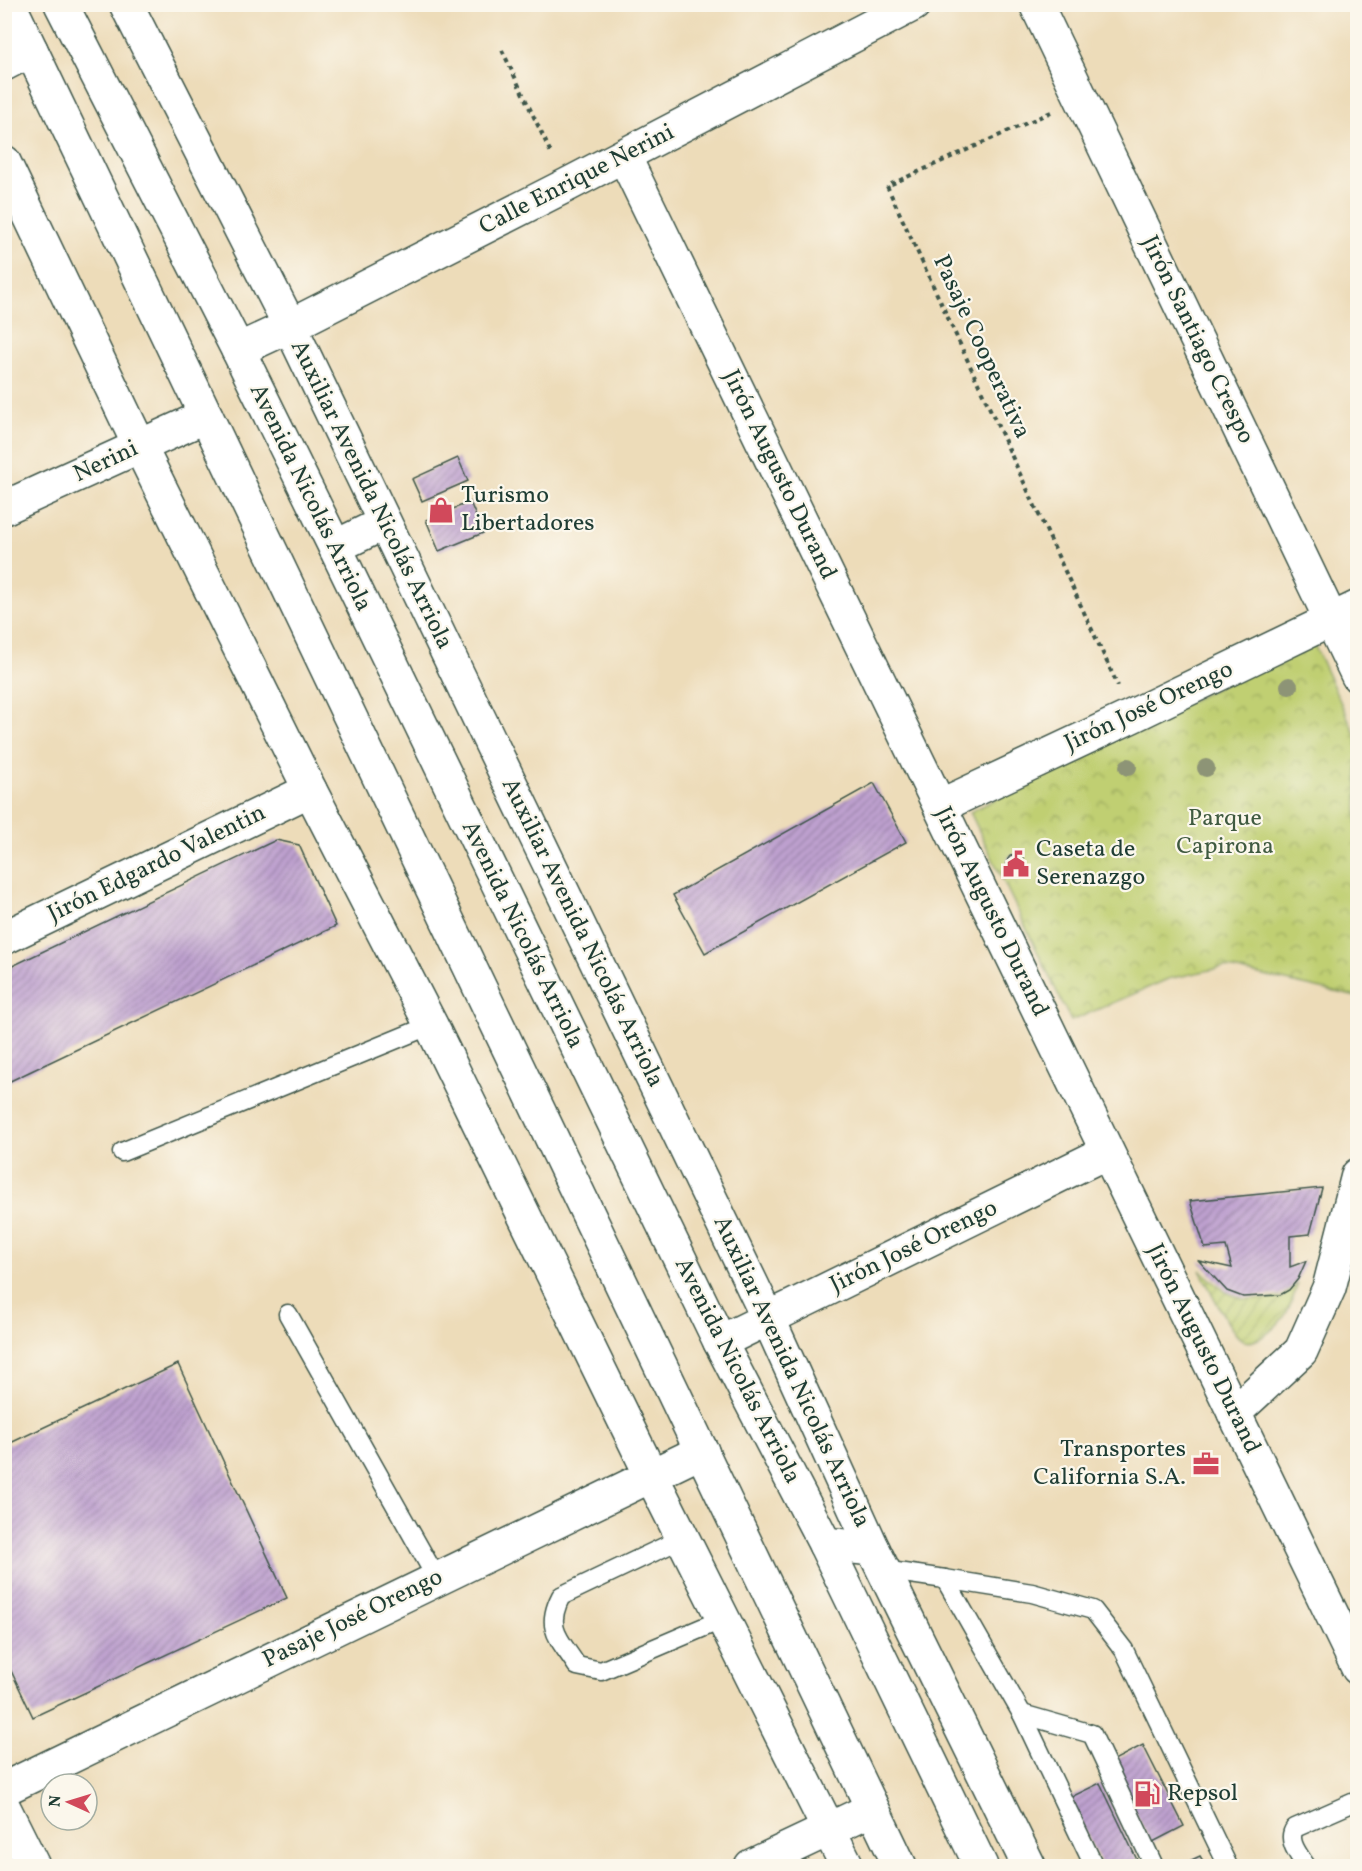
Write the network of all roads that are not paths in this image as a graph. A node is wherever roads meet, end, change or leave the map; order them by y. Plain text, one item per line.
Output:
1 (9, 4) edge
2 (15, 4) edge
3 (126, 4) edge
4 (914, 4) edge
5 (1036, 4) edge
6 (70, 8) edge
7 (17, 57) edge
8 (624, 156) junction
9 (4, 162) edge
10 (290, 326) junction
11 (238, 350) junction
12 (206, 416) junction
13 (140, 447) junction
14 (4, 508) edge
15 (384, 523) junction
16 (335, 547) junction
17 (1344, 614) edge
18 (1358, 676) edge
19 (310, 790) junction
20 (940, 806) junction
21 (4, 938) edge
22 (432, 1025) junction
23 (122, 1152) dead end
24 (1107, 1152) junction
25 (1358, 1175) edge
26 (288, 1314) dead end
27 (768, 1318) junction
28 (720, 1342) junction
29 (1234, 1413) junction
30 (702, 1450) junction
31 (651, 1475) junction
32 (683, 1538) junction
33 (825, 1544) junction
34 (878, 1560) junction
35 (437, 1579) junction
36 (945, 1579) junction
37 (723, 1619) junction
38 (1358, 1668) edge
39 (1022, 1714) junction
40 (4, 1789) edge
41 (1358, 1802) edge
42 (4, 1808) edge
43 (872, 1809) junction
44 (828, 1830) junction
45 (33, 1866) edge
46 (751, 1866) edge
47 (847, 1866) edge
48 (900, 1866) edge
49 (981, 1866) edge
50 (1029, 1866) edge
51 (1094, 1866) edge
52 (1154, 1866) edge
53 (1228, 1866) edge
54 (1305, 1866) edge

1 - 7 street
2 - 6 street
3 - 10 street, Auxiliar Avenida Nicolás Arriola
4 - 8 street, Calle Enrique Nerini
5 - 17 street, Jirón Santiago Crespo
6 - 11 street, Avenida Nicolás Arriola
7 - 12 street
8 - 10 street, Calle Enrique Nerini
8 - 20 street, Jirón Augusto Durand
9 - 13 street
10 - 11 street, Calle Enrique Nerini
10 - 15 street, Auxiliar Avenida Nicolás Arriola
11 - 16 street, Avenida Nicolás Arriola
12 - 13 street, Nerini
12 - 30 street
13 - 14 street, Nerini
13 - 19 street
15 - 16 street
15 - 27 street, Auxiliar Avenida Nicolás Arriola
16 - 28 street, Avenida Nicolás Arriola
17 - 18 street, Jirón Santiago Crespo
17 - 20 street, Jirón José Orengo
19 - 21 street, Jirón Edgardo Valentin
19 - 22 street
20 - 24 street, Jirón Augusto Durand
22 - 23 lane
22 - 31 street
24 - 27 street, Jirón José Orengo
24 - 29 street, Jirón Augusto Durand
25 - 29 street
26 - 35 lane
27 - 28 street, Jirón José Orengo
27 - 34 street, Auxiliar Avenida Nicolás Arriola
28 - 33 street, Avenida Nicolás Arriola
29 - 38 street, Jirón Augusto Durand
30 - 31 street, Pasaje José Orengo
30 - 43 street
31 - 32 street
31 - 35 street, Pasaje José Orengo
32 - 37 street
32 - 37 lane
33 - 34 street
33 - 49 street, Avenida Nicolás Arriola
34 - 36 lane
34 - 50 street, Auxiliar Avenida Nicolás Arriola
35 - 40 street, Pasaje José Orengo
36 - 39 lane
36 - 53 lane
37 - 44 street
39 - 51 lane
39 - 52 lane
41 - 54 lane
42 - 45 street
43 - 44 street
43 - 48 street
44 - 46 street
44 - 47 street

